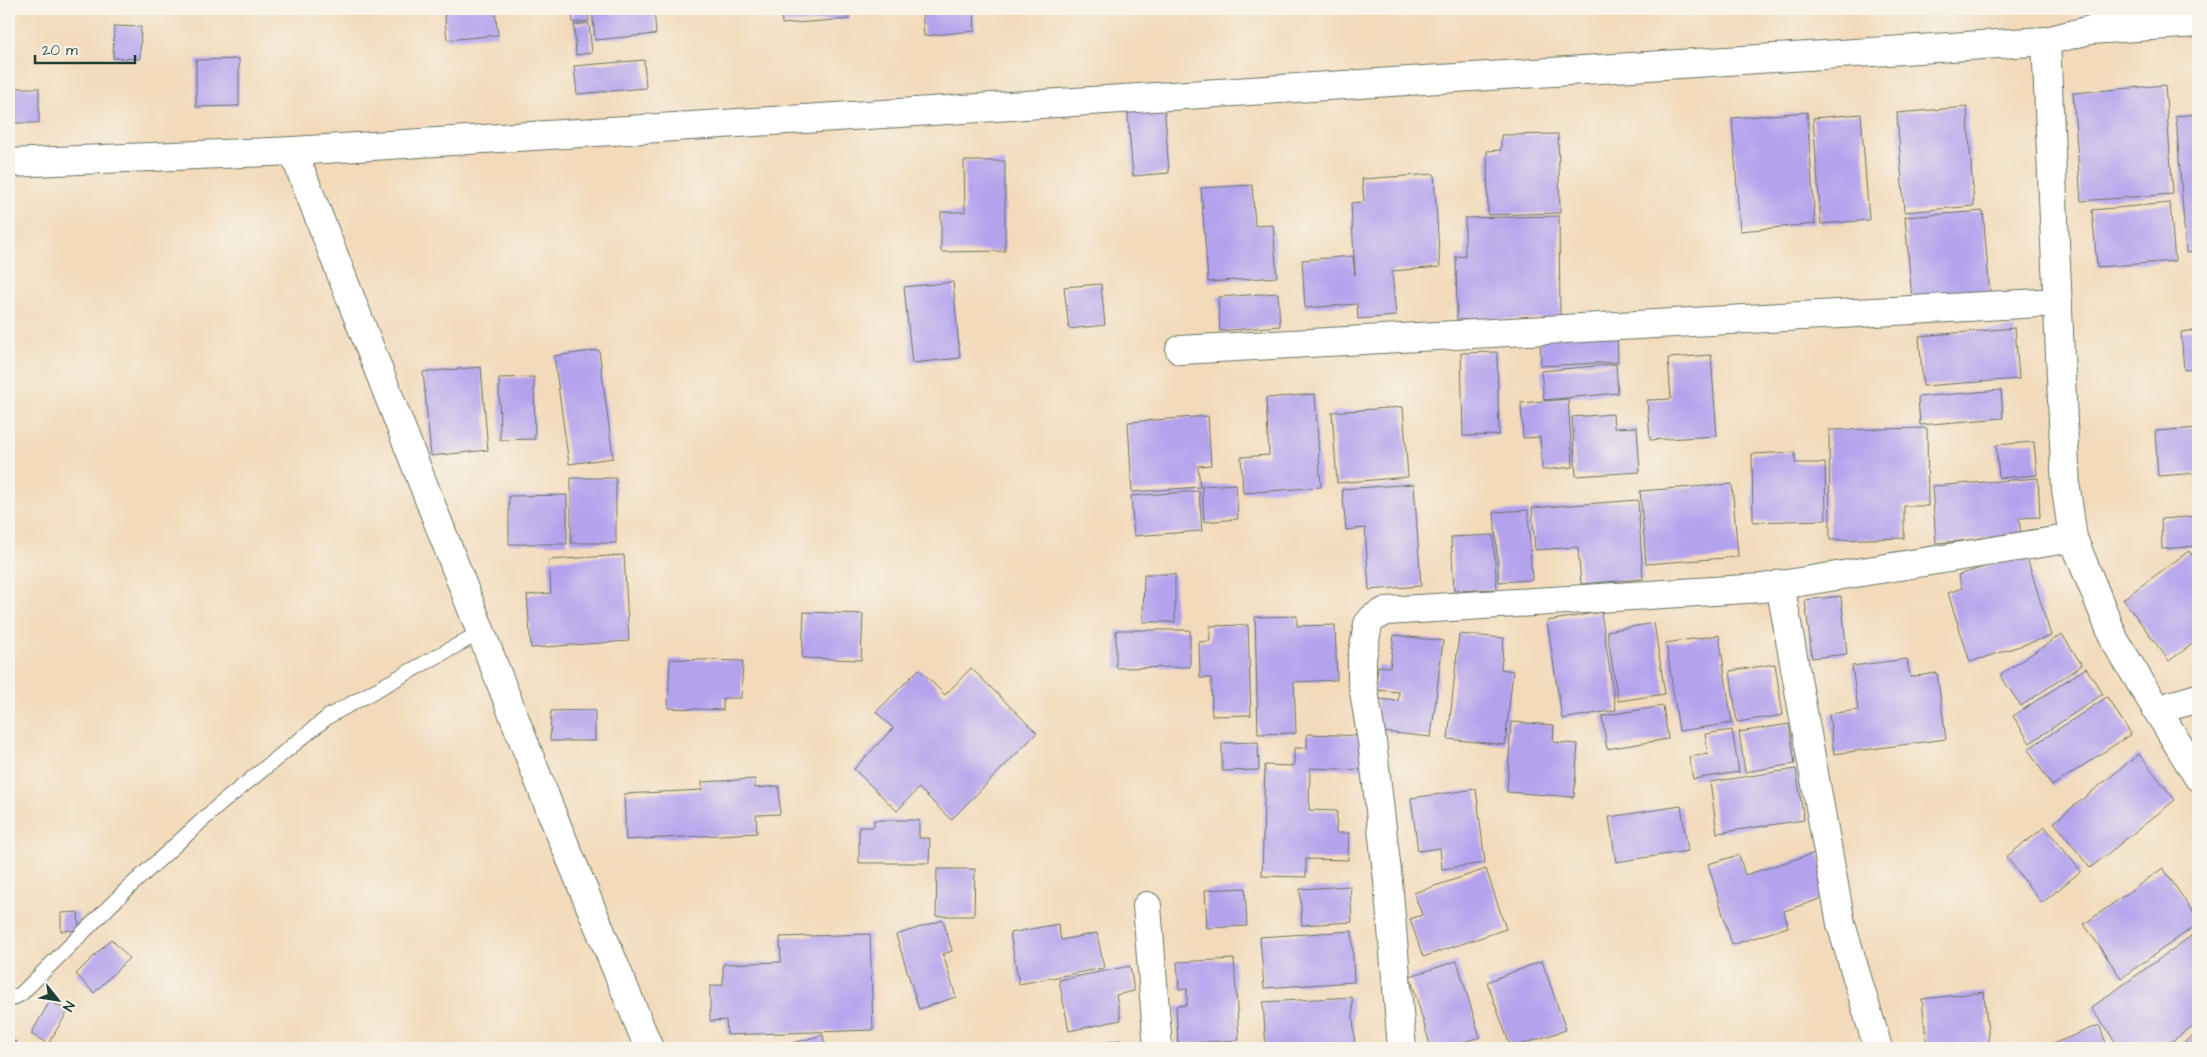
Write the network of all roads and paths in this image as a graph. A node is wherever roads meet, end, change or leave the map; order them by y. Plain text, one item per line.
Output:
1 (2089, 19) edge
2 (2198, 23) edge
3 (2046, 41) junction
4 (293, 151) junction
5 (9, 163) edge
6 (2058, 302) junction
7 (1180, 350) dead end
8 (2073, 538) junction
9 (1780, 584) junction
10 (481, 632) junction
11 (2198, 698) edge
12 (2157, 710) junction
13 (2198, 777) edge
14 (1147, 906) dead end
15 (9, 1000) edge
16 (648, 1048) edge
17 (1158, 1048) edge
18 (1402, 1048) edge
19 (1878, 1048) edge

1 - 2 street
1 - 3 street
3 - 4 street
3 - 6 street
4 - 5 street
4 - 10 street
6 - 7 street
6 - 8 street
8 - 9 street
8 - 12 street
9 - 18 street
9 - 19 street
10 - 15 lane
10 - 16 street
11 - 12 street
12 - 13 street
14 - 17 street

